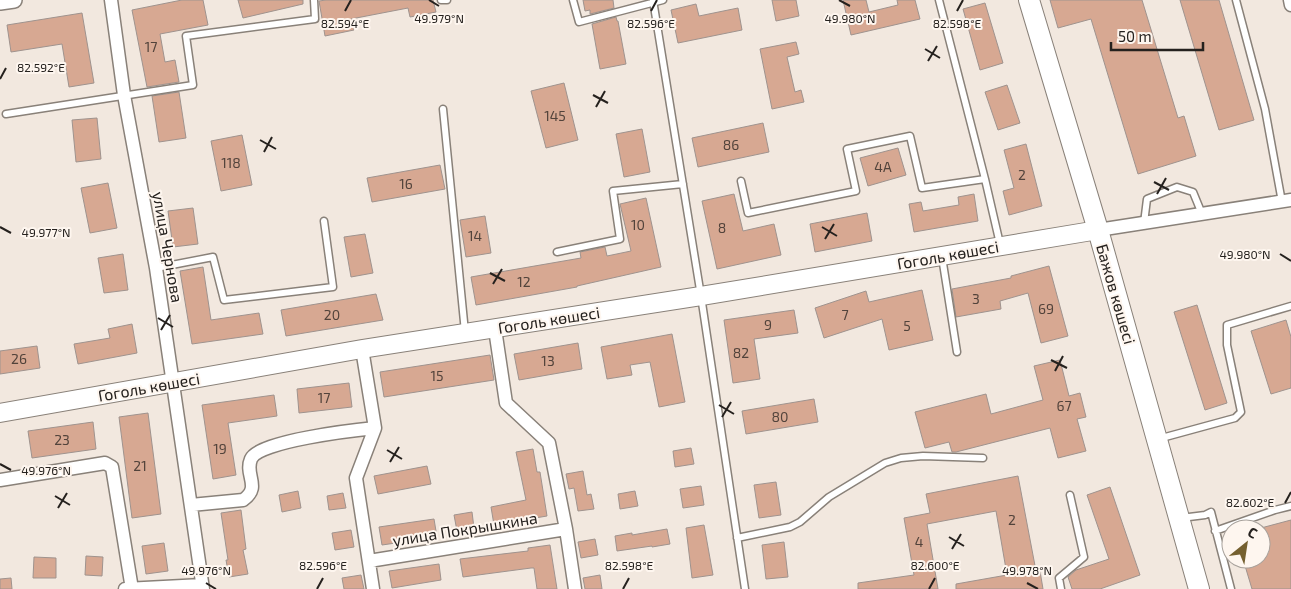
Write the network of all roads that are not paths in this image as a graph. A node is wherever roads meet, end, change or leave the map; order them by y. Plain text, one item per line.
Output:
1 (111, 0) edge
2 (314, 0) edge
3 (441, 0) edge
4 (447, 0) edge
5 (573, 0) edge
6 (663, 0) edge
7 (938, 0) edge
8 (1029, 0) edge
9 (1236, 0) edge
10 (1290, 0) edge
11 (653, 1) edge
12 (1291, 5) edge
13 (124, 95) junction
14 (443, 109) dead end
15 (6, 114) dead end
16 (985, 179) junction
17 (741, 181) dead end
18 (683, 184) junction
19 (1287, 201) edge
20 (1202, 214) junction
21 (324, 221) dead end
22 (1143, 224) junction
23 (1098, 230) junction
24 (1000, 246) junction
25 (557, 252) dead end
26 (941, 256) junction
27 (156, 268) junction
28 (702, 296) junction
29 (1291, 306) edge
30 (495, 329) junction
31 (465, 333) junction
32 (362, 350) junction
33 (957, 352) dead end
34 (173, 382) junction
35 (0, 413) edge
36 (376, 428) junction
37 (1157, 439) junction
38 (983, 458) dead end
39 (0, 480) edge
40 (1070, 496) dead end
41 (191, 506) junction
42 (1291, 506) edge
43 (1179, 519) junction
44 (566, 529) junction
45 (1215, 531) junction
46 (737, 538) junction
47 (369, 561) junction
48 (203, 587) edge
49 (124, 589) edge
50 (132, 589) edge
51 (373, 589) edge
52 (575, 589) edge
53 (745, 589) edge
54 (1061, 589) edge
55 (1199, 589) edge
56 (1231, 589) edge

1 - 13 street, улица Чернова
2 - 13 lane
3 - 4 lane
5 - 11 lane
6 - 11 lane
7 - 16 lane
8 - 23 main road, Бажов көшесі
9 - 19 lane
10 - 12 street
11 - 18 lane
13 - 15 lane
13 - 27 street, улица Чернова
14 - 31 lane
16 - 17 lane
16 - 24 lane
18 - 25 lane
18 - 28 lane
19 - 20 street
20 - 22 street
20 - 22 lane
21 - 27 lane
22 - 23 street
23 - 24 main road, Гоголь көшесі
23 - 37 main road, Бажов көшесі
24 - 26 main road, Гоголь көшесі
26 - 28 main road, Гоголь көшесі
26 - 33 lane
27 - 34 street, улица Чернова
28 - 30 main road, Гоголь көшесі
28 - 46 lane
29 - 37 lane
30 - 31 main road, Гоголь көшесі
30 - 44 street
31 - 32 main road, Гоголь көшесі
32 - 34 main road, Гоголь көшесі
32 - 36 street
34 - 35 main road, Гоголь көшесі
34 - 41 street, улица Чернова
36 - 41 street
36 - 47 street
37 - 43 main road, Бажов көшесі
38 - 46 lane
39 - 50 street
40 - 54 lane
41 - 48 street, улица Чернова
42 - 45 lane
43 - 45 lane
43 - 55 main road, Бажов көшесі
44 - 47 street, улица Покрышкина
44 - 52 street
45 - 56 lane
46 - 53 lane
47 - 51 street
48 - 50 street
49 - 50 street

